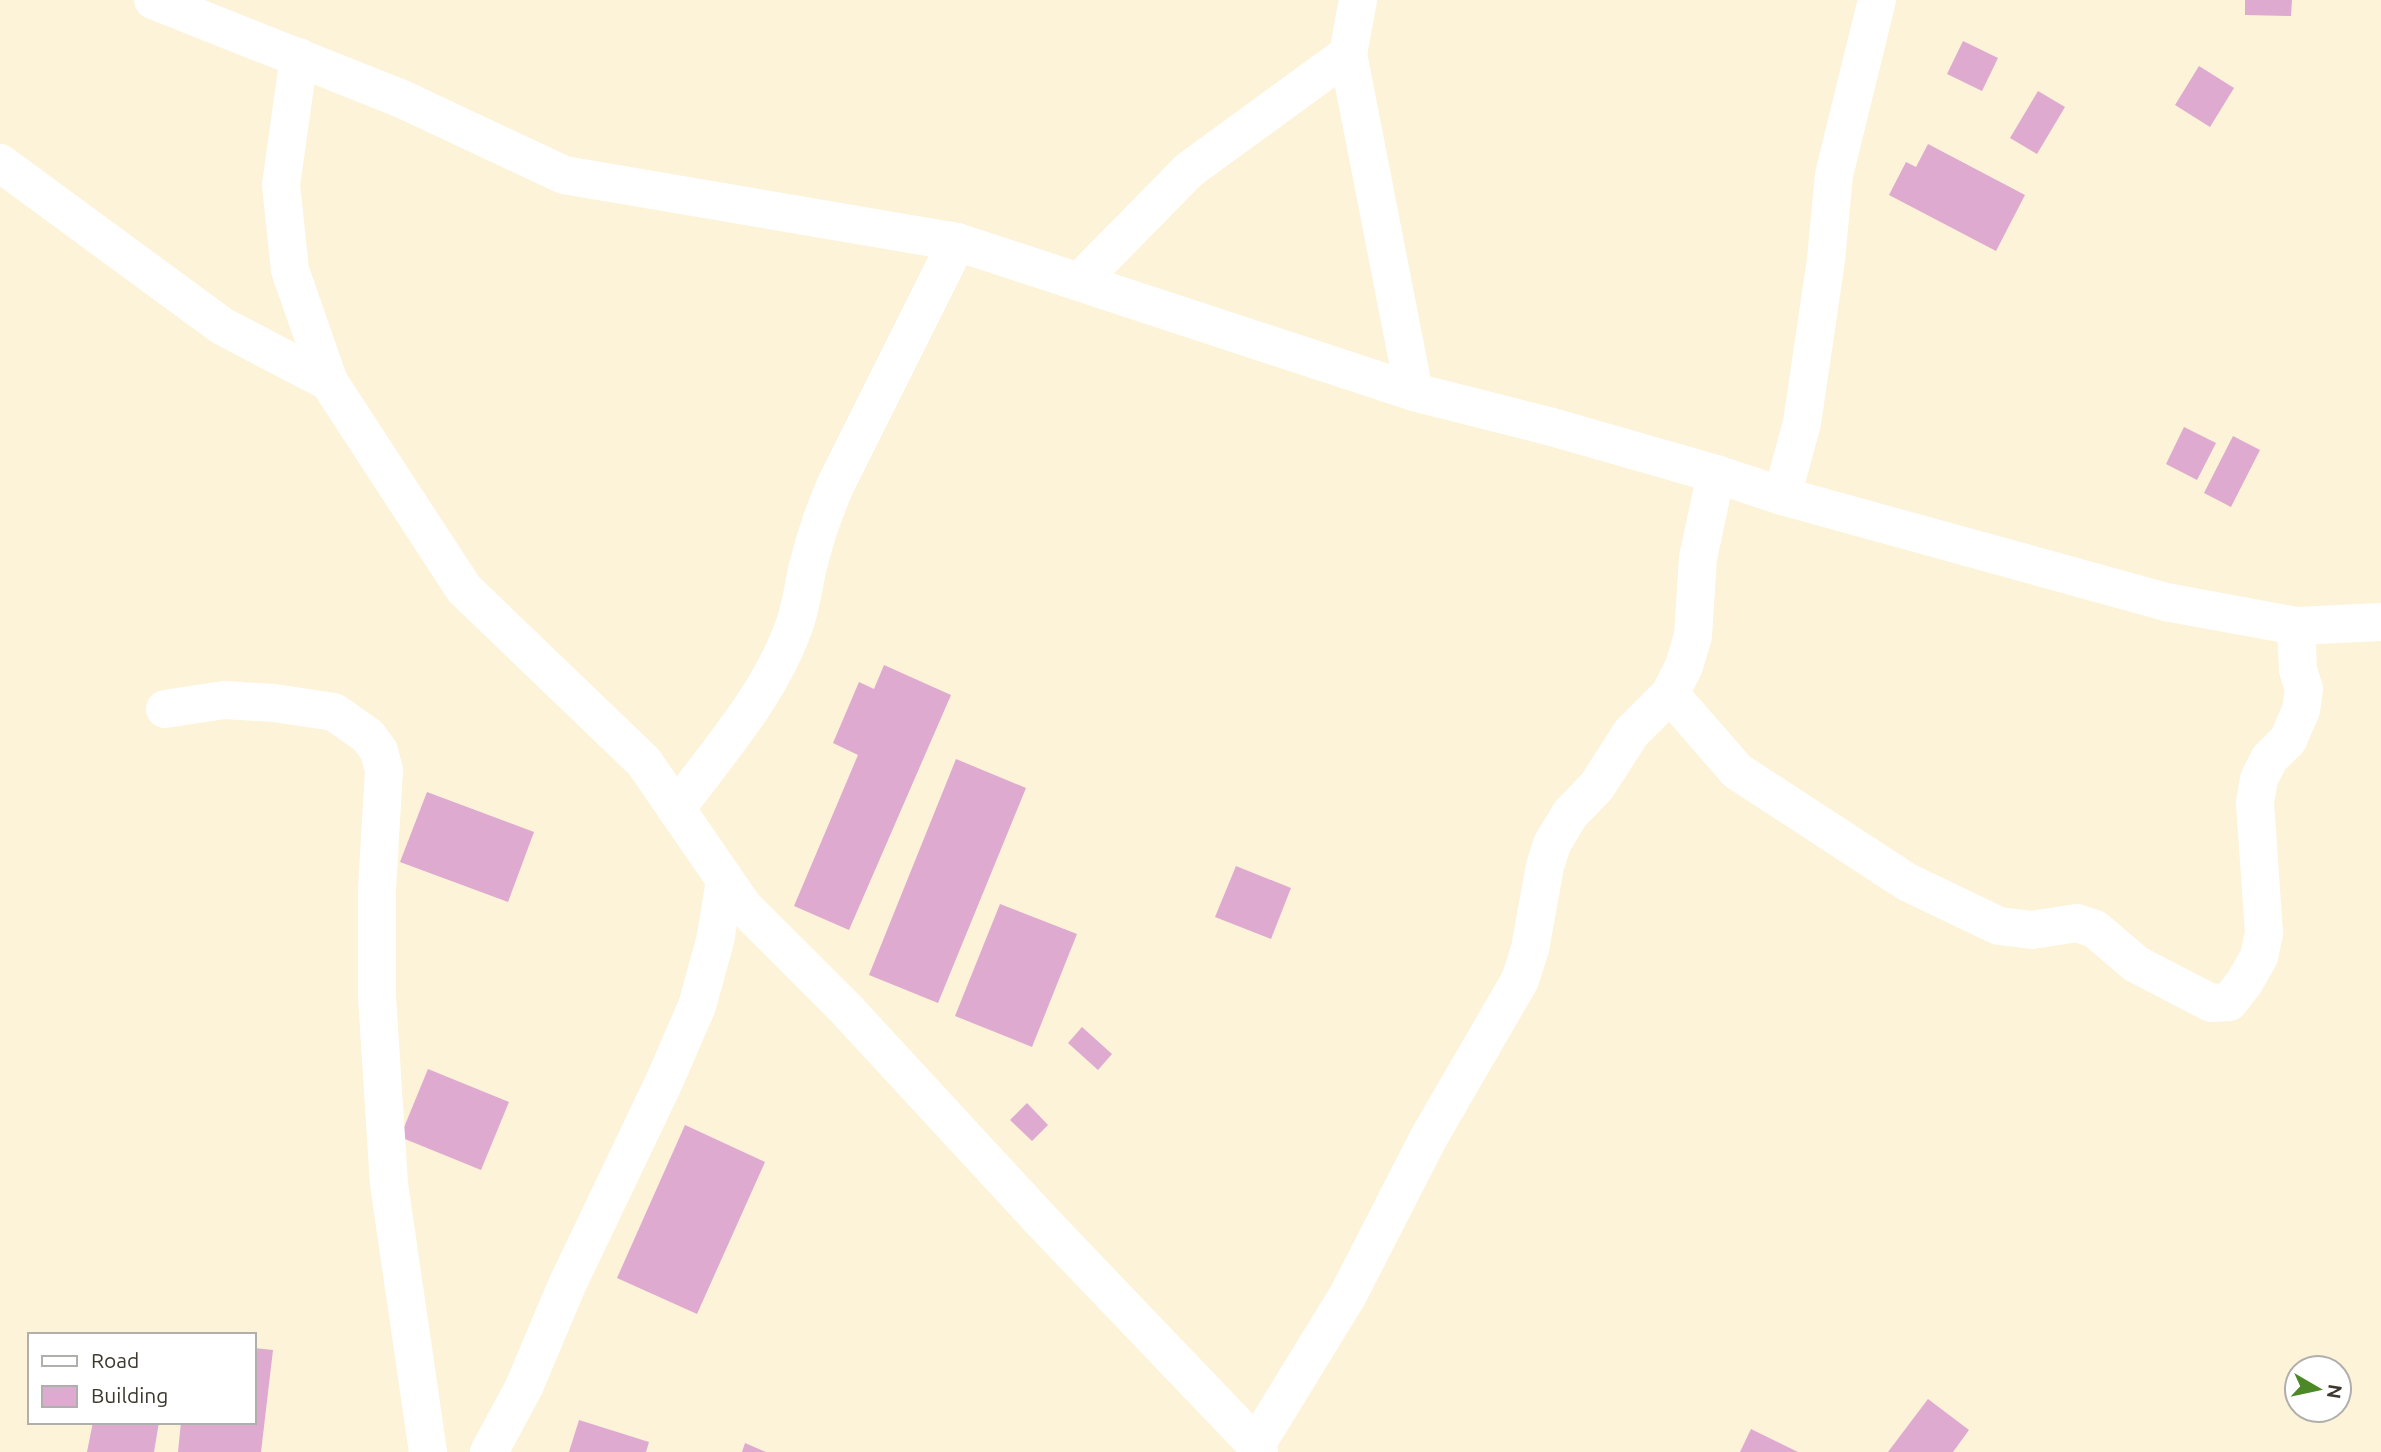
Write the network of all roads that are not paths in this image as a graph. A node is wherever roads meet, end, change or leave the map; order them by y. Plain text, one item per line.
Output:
1 (153, 0) edge
2 (1358, 0) edge
3 (1877, 0) edge
4 (1348, 54) junction
5 (299, 57) junction
6 (0, 163) edge
7 (957, 242) junction
8 (1080, 281) junction
9 (329, 382) junction
10 (1413, 392) junction
11 (1716, 474) junction
12 (1782, 496) junction
13 (2381, 622) edge
14 (2296, 626) junction
15 (1670, 694) junction
16 (165, 709) dead end
17 (676, 809) junction
18 (725, 881) junction
19 (1257, 1449) edge
20 (428, 1452) edge
21 (489, 1452) edge

1 - 5 street
2 - 4 street
3 - 12 street
4 - 8 street
4 - 10 street
5 - 7 street
5 - 9 street
6 - 9 street
7 - 8 street
7 - 17 street
8 - 10 street
9 - 17 street
10 - 11 street
11 - 12 street
11 - 15 street
12 - 14 street
13 - 14 street
14 - 15 street
15 - 19 street
16 - 20 street
17 - 18 street
18 - 19 street
18 - 21 street

